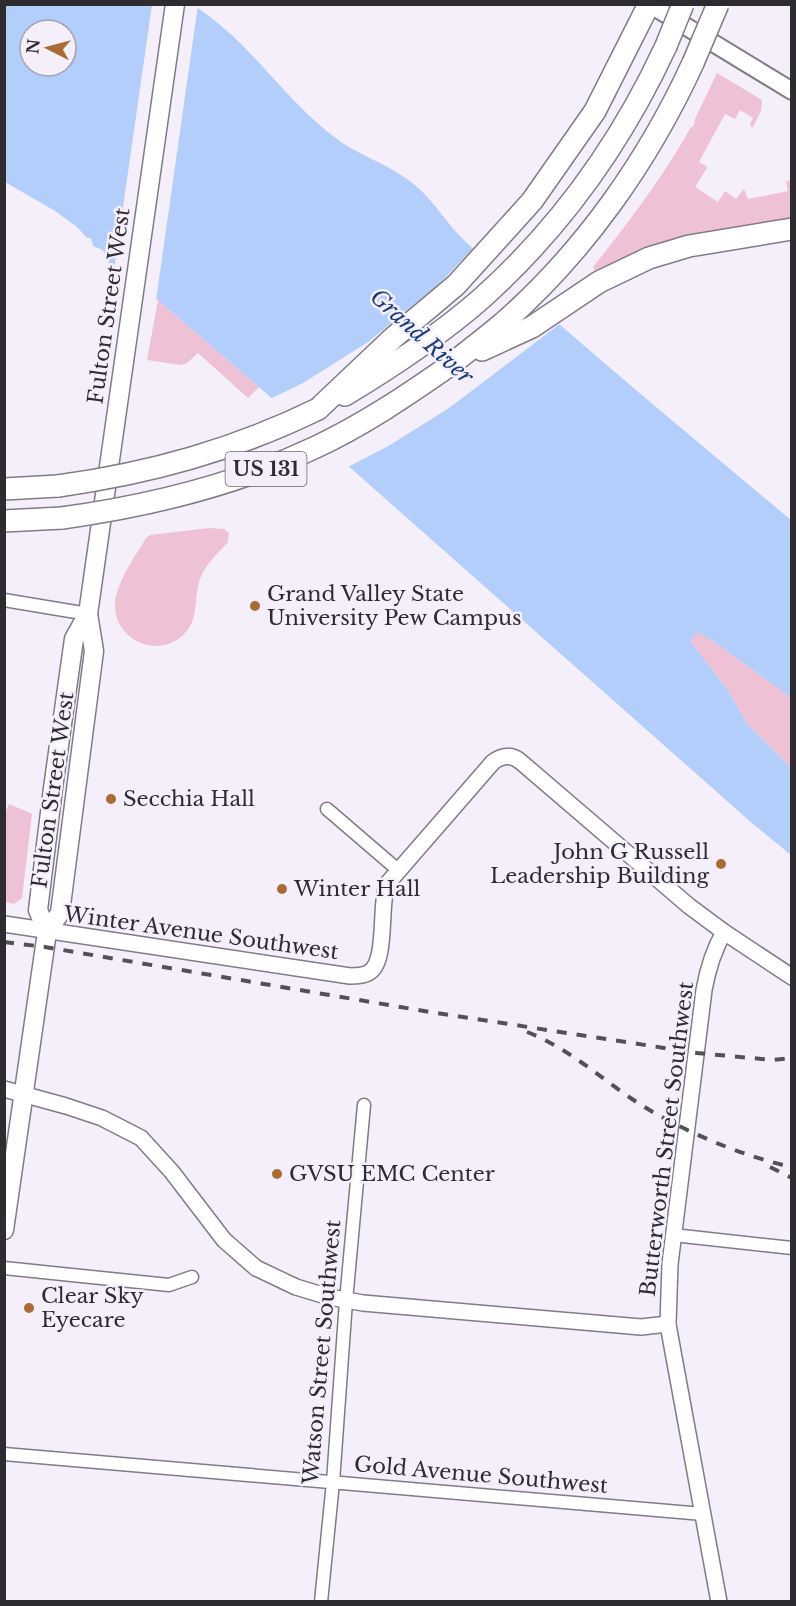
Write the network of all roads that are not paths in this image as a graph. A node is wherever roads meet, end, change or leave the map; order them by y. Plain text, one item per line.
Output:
1 (175, 4) edge
2 (649, 4) edge
3 (683, 4) edge
4 (718, 4) edge
5 (792, 92) edge
6 (792, 229) edge
7 (449, 366) junction
8 (318, 410) junction
9 (4, 489) edge
10 (4, 521) edge
11 (4, 600) edge
12 (88, 614) junction
13 (327, 809) dead end
14 (398, 870) junction
15 (4, 924) edge
16 (47, 932) junction
17 (724, 932) junction
18 (792, 977) edge
19 (4, 1089) edge
20 (25, 1094) junction
21 (364, 1105) dead end
22 (4, 1230) edge
23 (673, 1235) junction
24 (792, 1248) edge
25 (4, 1268) edge
26 (192, 1277) dead end
27 (346, 1301) junction
28 (668, 1324) junction
29 (4, 1455) edge
30 (333, 1482) junction
31 (703, 1514) junction
32 (321, 1602) edge
33 (719, 1602) edge

1 - 12 main road, Fulton Street West
2 - 5 main road
2 - 8 highway
3 - 8 highway, US 131, bridge
4 - 7 highway, US 131, bridge
6 - 7 highway
7 - 10 highway, US 131, bridge
8 - 9 highway, US 131, bridge
11 - 12 street
12 - 16 main road, Fulton Street West
13 - 14 street
14 - 16 street, Winter Avenue Southwest
14 - 17 street
15 - 16 street, Winter Avenue Southwest
16 - 20 main road, Fulton Street West
17 - 18 street
17 - 23 street, Butterworth Street Southwest
19 - 20 street
20 - 22 main road, Fulton Street West
20 - 27 street
21 - 27 street, Watson Street Southwest
23 - 24 street
23 - 28 street, Butterworth Street Southwest
25 - 26 street
27 - 28 street
27 - 30 street, Watson Street Southwest
28 - 31 street, Butterworth Street Southwest
29 - 30 street, Gold Avenue Southwest
30 - 31 street, Gold Avenue Southwest
30 - 32 street, Watson Street Southwest
31 - 33 street, Butterworth Street Southwest

